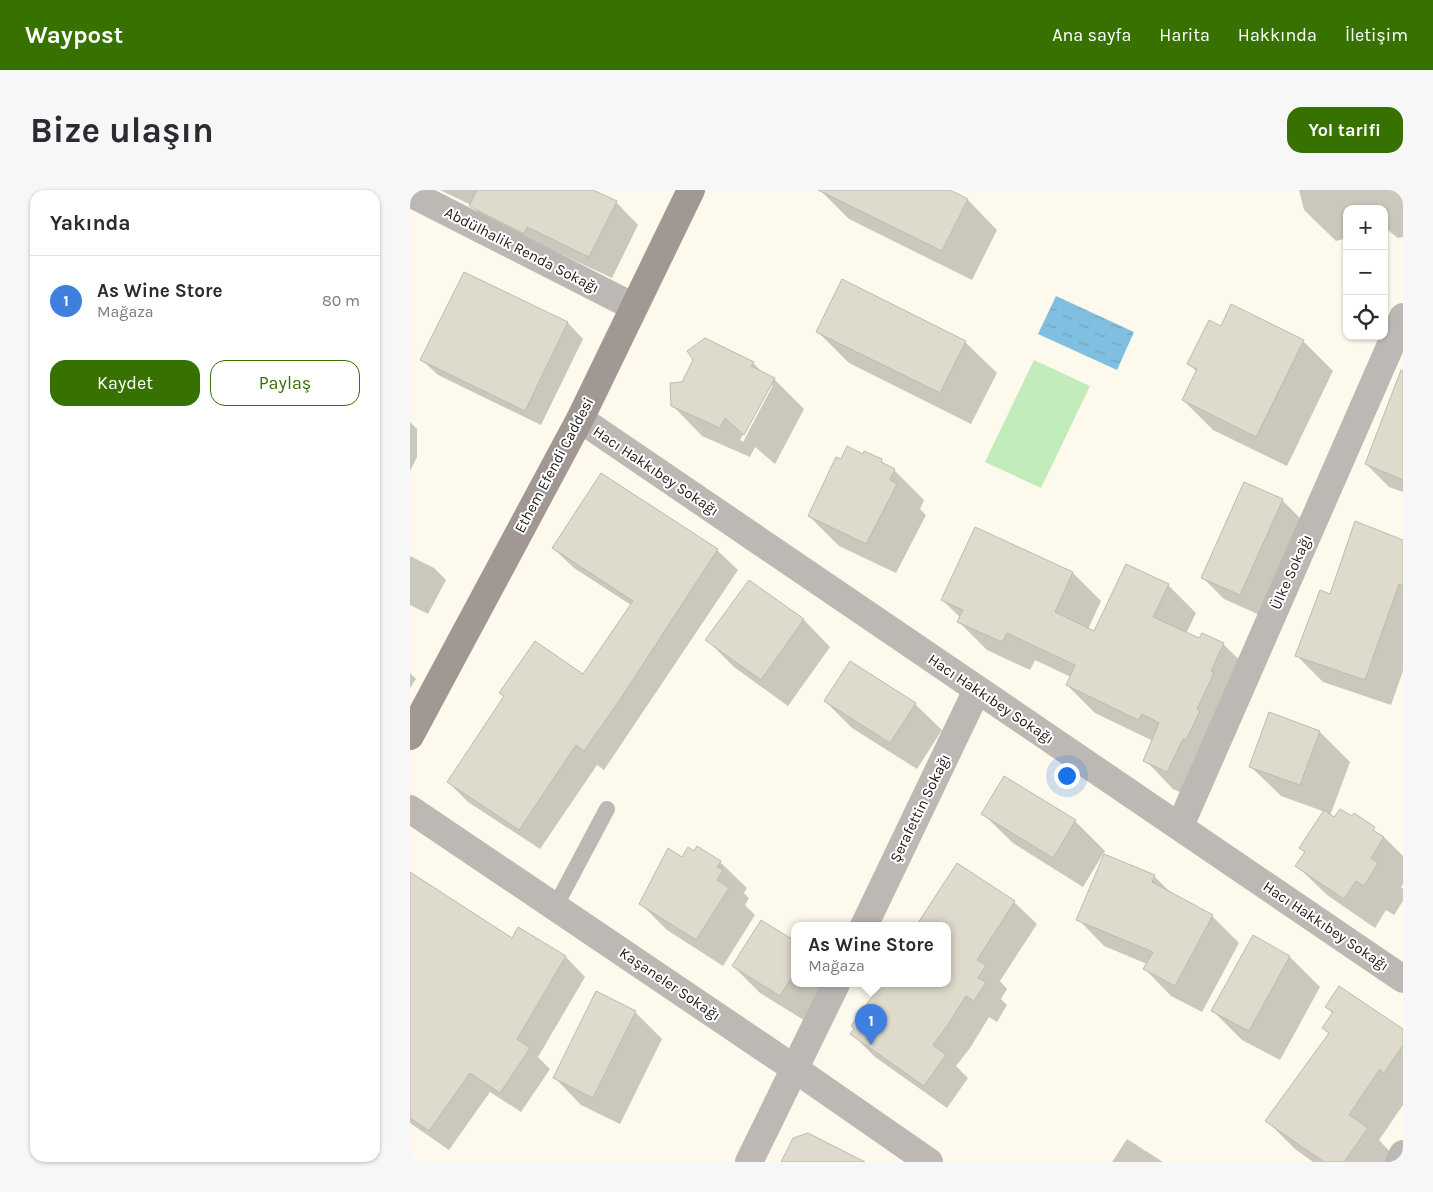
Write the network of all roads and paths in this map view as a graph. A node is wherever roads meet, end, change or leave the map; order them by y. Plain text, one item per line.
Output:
1 (692, 190) edge
2 (410, 193) edge
3 (634, 307) junction
4 (1403, 317) edge
5 (1395, 355) edge
6 (580, 419) junction
7 (977, 690) junction
8 (410, 736) edge
9 (410, 809) edge
10 (608, 809) dead end
11 (1180, 826) junction
12 (555, 907) junction
13 (866, 922) edge
14 (1403, 979) edge
15 (835, 987) edge
16 (795, 1069) junction
17 (1403, 1154) edge
18 (749, 1162) edge
19 (929, 1162) edge
20 (1399, 1162) edge

1 - 3 main road, Ethem Efendi Caddesi
2 - 3 street, Abdülhalik Renda Sokağı
3 - 6 main road, Ethem Efendi Caddesi
4 - 5 street, Ülke Sokağı
5 - 11 street, Ülke Sokağı
6 - 7 street, Hacı Hakkıbey Sokağı
6 - 8 main road, Ethem Efendi Caddesi
7 - 11 street, Hacı Hakkıbey Sokağı
7 - 13 street, Şerafettin Sokağı
9 - 12 street, Kaşaneler Sokağı
10 - 12 lane
11 - 14 street, Hacı Hakkıbey Sokağı
12 - 16 street, Kaşaneler Sokağı
15 - 16 street
16 - 18 street
16 - 19 street, Kaşaneler Sokağı
17 - 20 street

